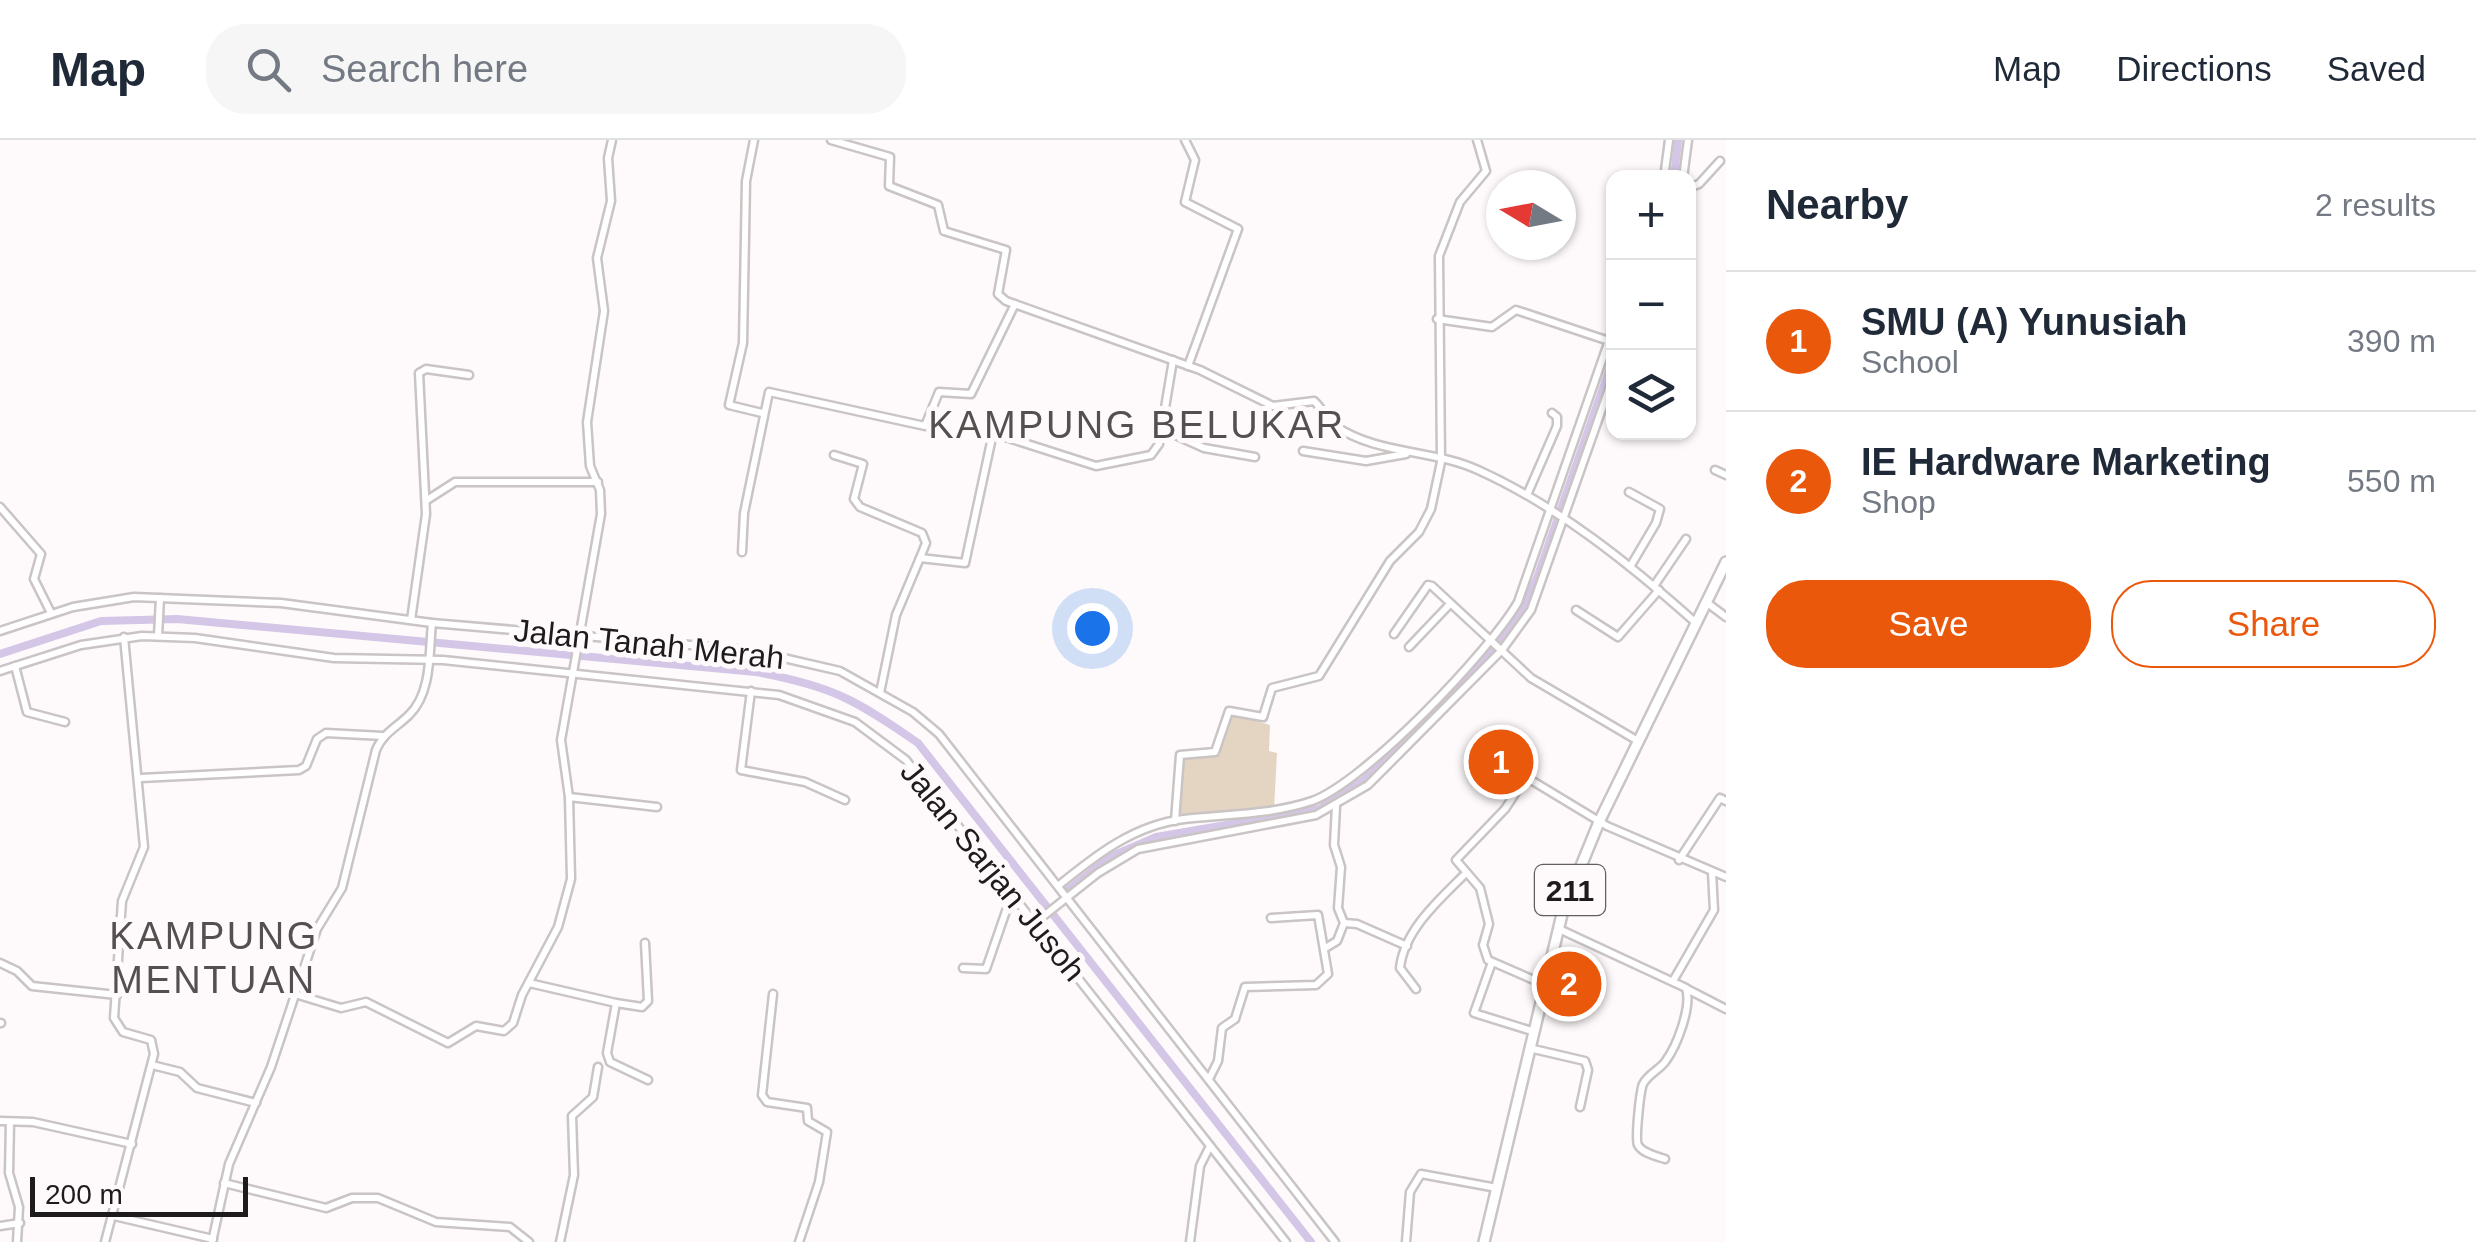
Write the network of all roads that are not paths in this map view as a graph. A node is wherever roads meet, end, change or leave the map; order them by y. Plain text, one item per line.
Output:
1 (612, 140) edge
2 (754, 140) edge
3 (830, 140) edge
4 (1185, 140) edge
5 (1478, 140) edge
6 (1669, 140) edge
7 (1688, 140) edge
8 (1720, 161) dead end
9 (1665, 170) edge
10 (1684, 170) edge
11 (1696, 185) edge
12 (1015, 304) junction
13 (1438, 319) junction
14 (1606, 339) edge
15 (1606, 350) edge
16 (1173, 360) junction
17 (1188, 366) junction
18 (468, 375) dead end
19 (1606, 394) edge
20 (1552, 412) dead end
21 (762, 413) junction
22 (1162, 429) junction
23 (1304, 451) dead end
24 (1410, 453) junction
25 (834, 455) dead end
26 (1254, 456) dead end
27 (1440, 457) junction
28 (1716, 470) dead end
29 (1726, 475) edge
30 (598, 482) junction
31 (1629, 492) dead end
32 (1528, 495) junction
33 (426, 501) junction
34 (0, 507) edge
35 (1556, 514) junction
36 (1686, 539) dead end
37 (742, 552) dead end
38 (920, 558) junction
39 (1726, 562) edge
40 (1630, 567) junction
41 (1656, 588) junction
42 (160, 601) junction
43 (1706, 602) junction
44 (1450, 604) junction
45 (1576, 610) dead end
46 (51, 614) junction
47 (1726, 616) edge
48 (412, 620) junction
49 (432, 623) junction
50 (1696, 623) junction
51 (0, 631) edge
52 (158, 632) junction
53 (1394, 634) dead end
54 (124, 637) junction
55 (580, 640) junction
56 (1491, 641) junction
57 (1409, 648) dead end
58 (1501, 649) junction
59 (428, 660) junction
60 (15, 666) junction
61 (0, 671) edge
62 (572, 675) junction
63 (752, 691) junction
64 (880, 694) junction
65 (65, 722) dead end
66 (384, 736) junction
67 (1638, 741) junction
68 (141, 778) junction
69 (570, 797) junction
70 (845, 800) dead end
71 (1726, 801) edge
72 (1336, 806) junction
73 (657, 807) dead end
74 (1175, 821) junction
75 (1599, 822) junction
76 (1223, 824) junction
77 (1679, 860) junction
78 (1712, 871) junction
79 (1466, 874) junction
80 (1726, 877) edge
81 (1058, 886) junction
82 (1067, 898) junction
83 (1018, 899) junction
84 (1271, 918) dead end
85 (1040, 920) junction
86 (1344, 923) junction
87 (1558, 928) junction
88 (645, 944) dead end
89 (1407, 946) junction
90 (1327, 948) junction
91 (0, 964) edge
92 (1492, 966) junction
93 (963, 968) dead end
94 (1673, 981) junction
95 (528, 983) junction
96 (1542, 984) junction
97 (1686, 988) junction
98 (1416, 989) dead end
99 (294, 994) junction
100 (773, 994) dead end
101 (117, 995) junction
102 (616, 1003) junction
103 (1726, 1009) edge
104 (1532, 1031) junction
105 (1528, 1048) junction
106 (152, 1066) junction
107 (598, 1068) dead end
108 (1209, 1079) junction
109 (648, 1080) dead end
110 (256, 1103) junction
111 (1580, 1107) dead end
112 (0, 1121) edge
113 (10, 1122) junction
114 (132, 1144) junction
115 (1210, 1146) junction
116 (1665, 1159) dead end
117 (224, 1183) junction
118 (1497, 1188) junction
119 (114, 1216) junction
120 (20, 1224) junction
121 (0, 1226) edge
122 (212, 1240) edge
123 (17, 1242) edge
124 (105, 1242) edge
125 (528, 1242) edge
126 (560, 1242) edge
127 (799, 1242) edge
128 (1190, 1242) edge
129 (1286, 1242) edge
130 (1336, 1242) edge
131 (1406, 1242) edge
132 (1484, 1242) edge

1 - 30 street
2 - 21 street
3 - 12 street
4 - 17 street
5 - 13 street
6 - 9 street
7 - 10 street
8 - 11 street
12 - 16 street
12 - 21 street
13 - 14 street
13 - 27 street
15 - 35 street
16 - 17 street
16 - 22 street
17 - 24 street
18 - 33 street
19 - 35 street
20 - 32 street
21 - 37 street
22 - 26 street
22 - 38 street
23 - 24 street
24 - 27 street
25 - 38 street
27 - 32 street
27 - 74 street
28 - 29 street
30 - 33 street
30 - 55 street
31 - 40 street
32 - 35 street
33 - 48 street
34 - 46 street
35 - 40 street
35 - 56 street
35 - 58 street
36 - 41 street
38 - 64 street
39 - 43 main road, 211
40 - 41 street
41 - 45 street
41 - 50 street
42 - 46 street, Jalan Tanah Merah
42 - 48 street, Jalan Tanah Merah
42 - 52 street
43 - 47 street
43 - 50 main road, 211
44 - 53 street
44 - 56 street
44 - 57 street
46 - 51 street, Jalan Tanah Merah
48 - 49 street, Jalan Tanah Merah
49 - 55 street, Jalan Tanah Merah
49 - 59 street
50 - 67 main road, 211
52 - 54 street, Jalan Sarjan Jusoh
52 - 59 street, Jalan Sarjan Jusoh
54 - 60 street, Jalan Sarjan Jusoh
54 - 68 street
55 - 62 street
55 - 64 street, Jalan Tanah Merah
56 - 58 street
56 - 76 street
58 - 67 street
58 - 72 street
59 - 62 street, Jalan Sarjan Jusoh
59 - 66 street
60 - 61 street, Jalan Sarjan Jusoh
60 - 65 street
62 - 63 street, Jalan Sarjan Jusoh
62 - 69 street
63 - 70 street
63 - 83 street, Jalan Sarjan Jusoh
64 - 81 street, Jalan Tanah Merah
66 - 68 street
66 - 99 street
67 - 75 main road, 211
68 - 101 street
69 - 73 street
69 - 95 street
71 - 77 street
72 - 76 street
72 - 86 street
74 - 76 street
74 - 81 street
75 - 77 street
75 - 79 street
75 - 87 main road, 211
76 - 82 street
77 - 78 street
78 - 80 street
78 - 94 street
79 - 89 street
79 - 92 street
81 - 82 street, Jalan Tanah Merah
82 - 85 street
82 - 108 street, Jalan Tanah Merah
83 - 85 street, Jalan Sarjan Jusoh
83 - 93 street
84 - 90 street
85 - 115 street, Jalan Sarjan Jusoh
86 - 89 street
86 - 90 street
87 - 94 street
87 - 96 main road, 211
88 - 102 street
89 - 98 street
90 - 108 street
91 - 101 street
92 - 96 street
92 - 104 street
94 - 97 street
95 - 99 street
95 - 102 street
96 - 104 main road, 211
97 - 103 street
97 - 116 street
99 - 110 street
100 - 127 street
101 - 106 street
102 - 109 street
104 - 105 main road, 211
105 - 111 street
105 - 118 main road, 211
106 - 110 street
106 - 114 street
107 - 126 street
108 - 130 street, Jalan Tanah Merah
110 - 117 street
112 - 113 street
113 - 114 street
113 - 120 street
114 - 119 street
115 - 128 street
115 - 129 street, Jalan Sarjan Jusoh
117 - 122 street
117 - 125 street
118 - 131 street
118 - 132 main road, 211
119 - 122 street
119 - 124 street
120 - 121 street
120 - 123 street

